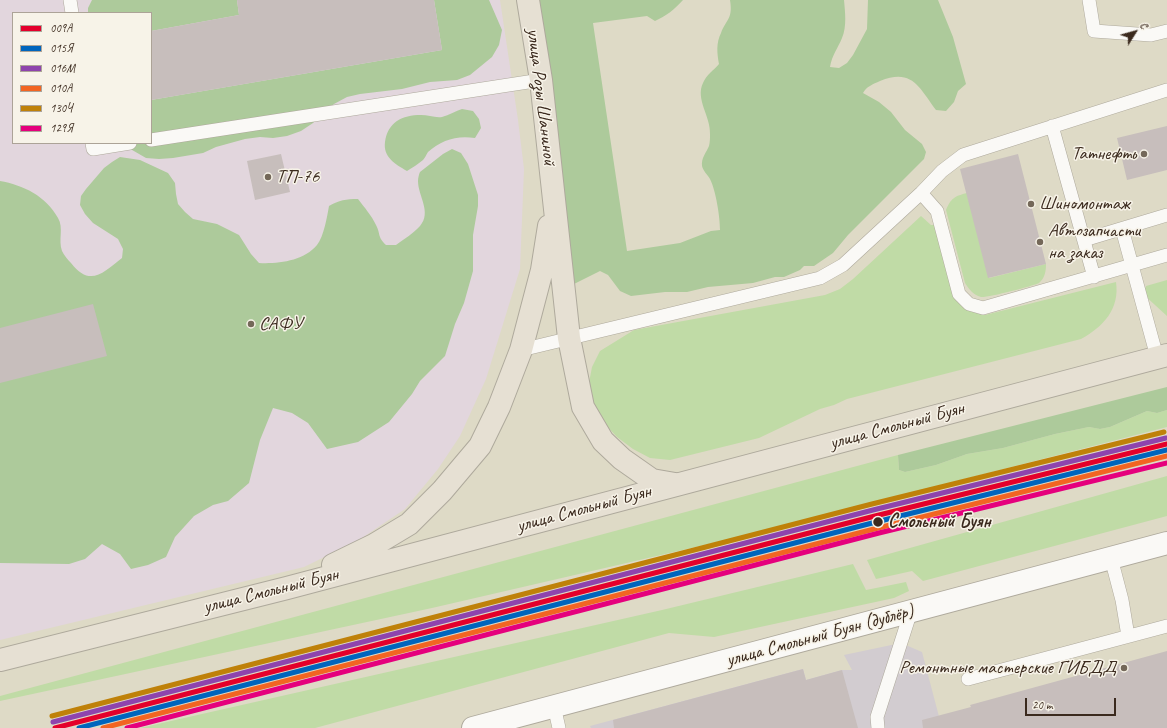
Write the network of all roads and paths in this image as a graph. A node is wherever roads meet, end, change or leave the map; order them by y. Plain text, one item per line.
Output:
1 (70, 0) edge
2 (528, 0) edge
3 (1089, 0) edge
4 (72, 12) edge
5 (1167, 31) edge
6 (541, 80) junction
7 (1167, 90) edge
8 (1052, 126) junction
9 (152, 140) edge
10 (92, 144) edge
11 (124, 144) edge
12 (921, 193) junction
13 (553, 194) junction
14 (1167, 215) edge
15 (1122, 229) junction
16 (1084, 240) junction
17 (1167, 255) edge
18 (1131, 266) junction
19 (1094, 277) junction
20 (569, 338) junction
21 (521, 350) junction
22 (1162, 356) edge
23 (677, 484) junction
24 (1167, 543) edge
25 (1111, 558) junction
26 (287, 588) junction
27 (911, 611) junction
28 (1167, 626) edge
29 (1128, 636) junction
30 (0, 660) edge
31 (968, 678) dead end
32 (554, 706) junction
33 (485, 726) edge
34 (558, 728) edge
35 (878, 728) edge

1 - 4 lane
2 - 6 main road, улица Розы Шаниной
3 - 5 lane
6 - 9 lane
6 - 13 main road, улица Розы Шаниной
7 - 8 lane
8 - 12 lane
8 - 16 lane
10 - 11 lane
12 - 19 lane
12 - 20 lane
13 - 20 main road
13 - 21 main road
14 - 15 lane
15 - 16 lane
15 - 18 lane
16 - 19 lane
17 - 18 lane
18 - 19 lane
18 - 22 lane
20 - 21 lane
20 - 23 main road
21 - 26 main road
22 - 23 main road, улица Смольный Буян
23 - 26 main road, улица Смольный Буян
24 - 25 street, улица Смольный Буян (дублёр)
25 - 27 street, улица Смольный Буян (дублёр)
25 - 29 lane
26 - 30 main road, улица Смольный Буян
27 - 32 street, улица Смольный Буян (дублёр)
27 - 35 lane
28 - 29 lane
29 - 31 lane
32 - 33 street, улица Смольный Буян (дублёр)
32 - 34 lane

